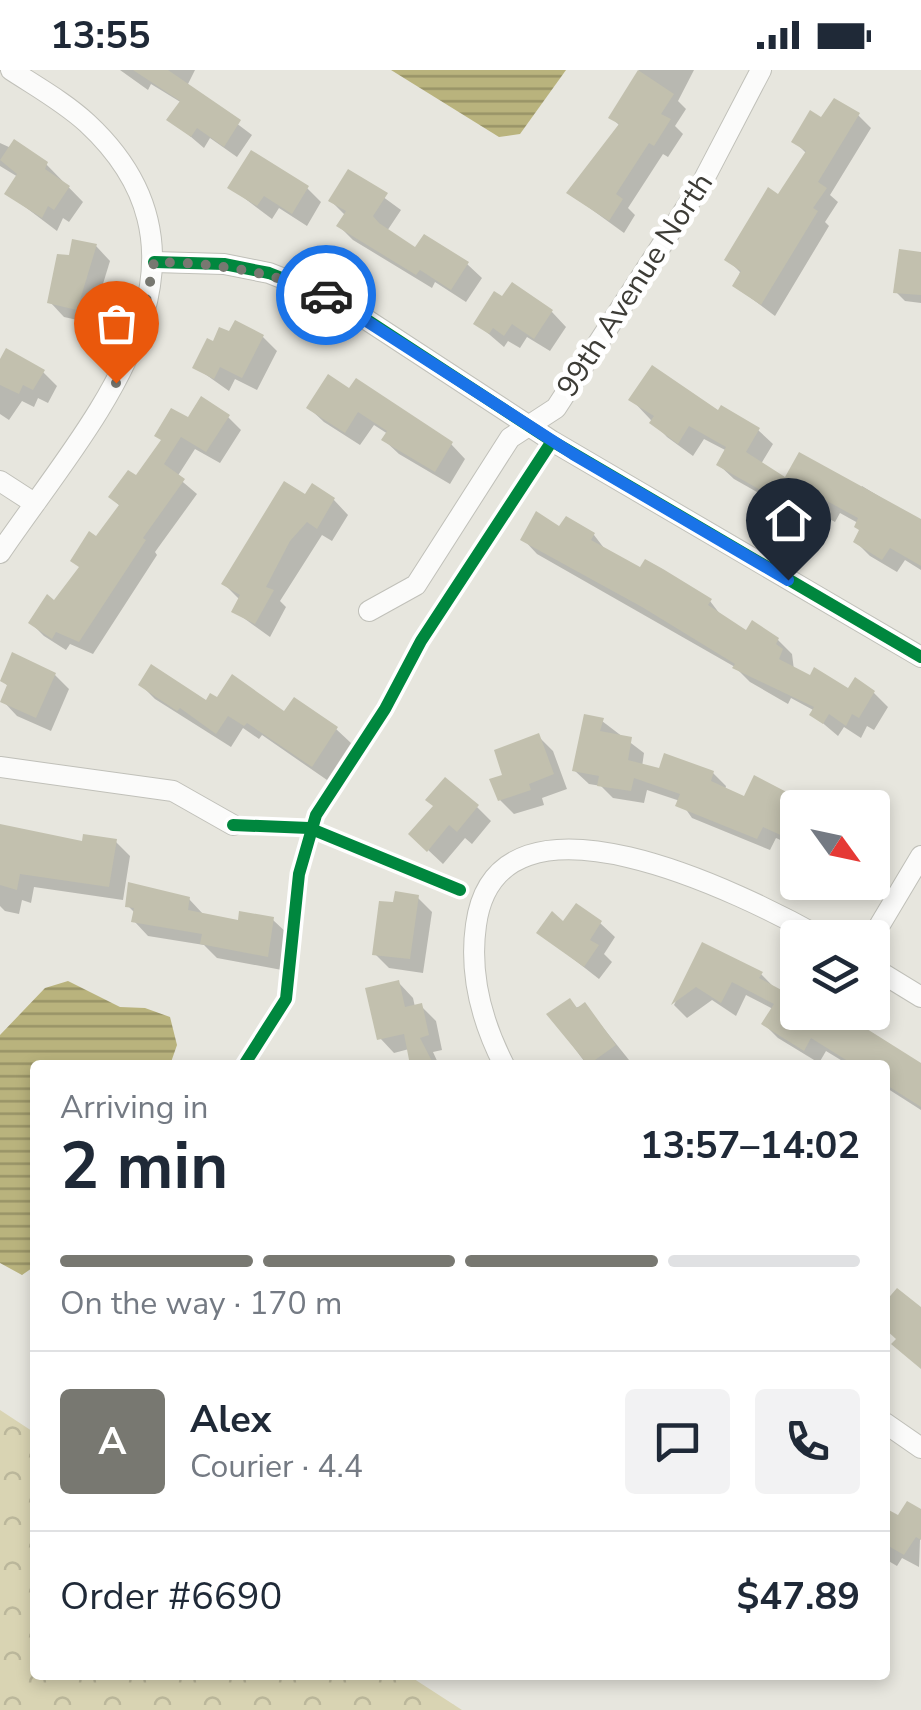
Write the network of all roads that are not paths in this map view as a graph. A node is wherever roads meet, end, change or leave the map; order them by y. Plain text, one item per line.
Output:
1 (11, 70) edge
2 (761, 70) edge
3 (154, 262) junction
4 (529, 426) junction
5 (0, 481) edge
6 (34, 503) junction
7 (0, 553) edge
8 (369, 611) dead end
9 (921, 657) edge
10 (0, 767) edge
11 (233, 825) dead end
12 (921, 856) edge
13 (784, 920) edge
14 (883, 920) edge
15 (890, 977) edge
16 (921, 996) edge
17 (502, 1060) edge
18 (890, 1426) edge
19 (921, 1448) edge

1 - 3 street
2 - 4 street, 99th Avenue North
3 - 4 street
3 - 6 street
4 - 8 street, 99th Avenue North
4 - 9 street
5 - 6 street
6 - 7 street
10 - 11 street
12 - 14 street
13 - 17 street
15 - 16 street
18 - 19 street

